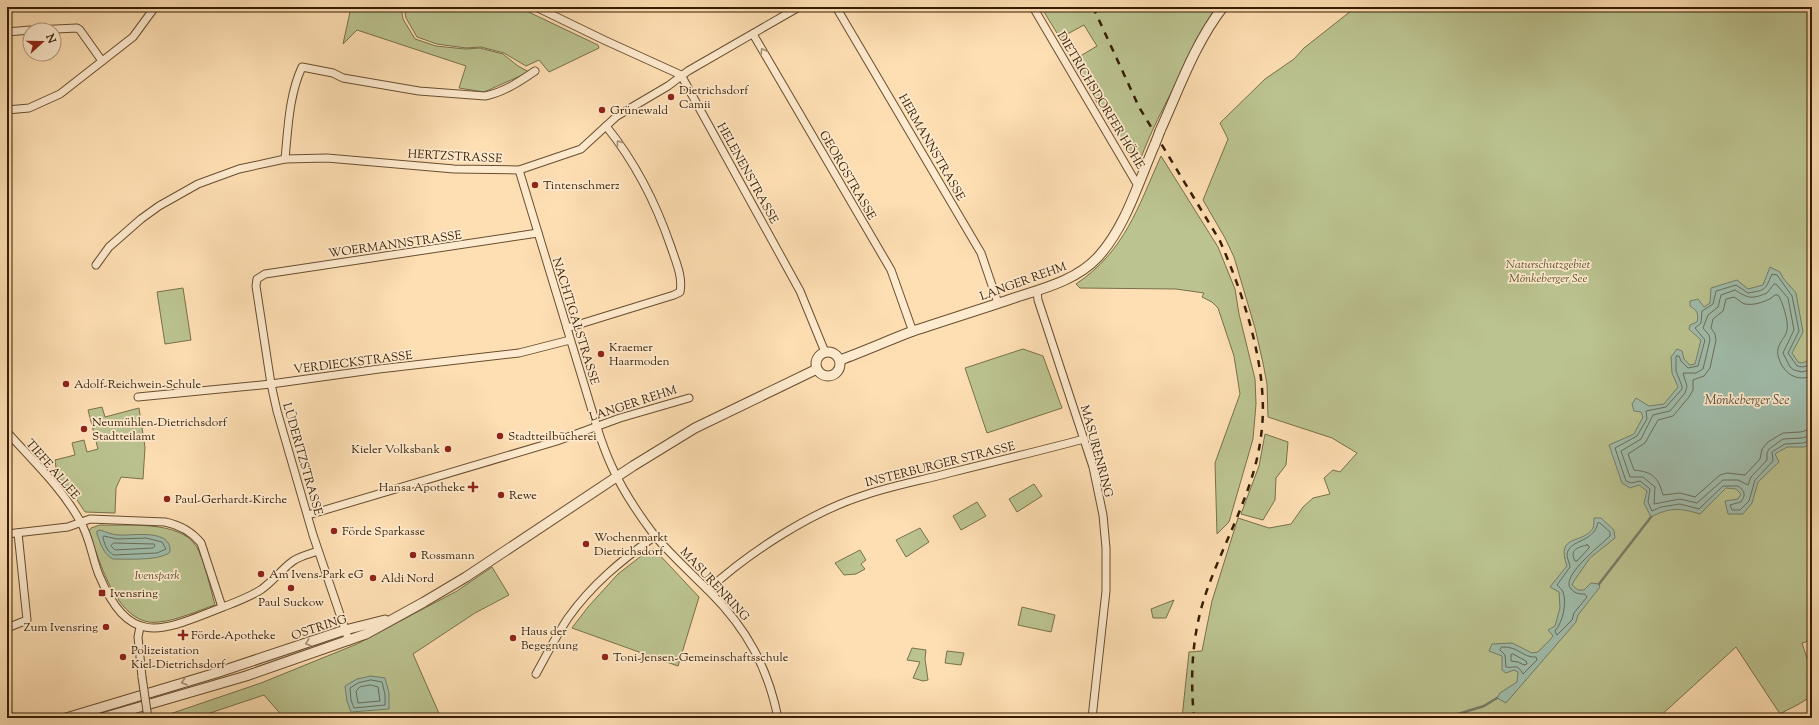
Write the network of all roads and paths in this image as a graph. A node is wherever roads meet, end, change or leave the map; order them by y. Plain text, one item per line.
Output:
1 (155, 7) edge
2 (536, 7) edge
3 (799, 7) edge
4 (836, 7) edge
5 (1033, 7) edge
6 (1224, 7) edge
7 (548, 9) edge
8 (62, 29) edge
9 (22, 31) edge
10 (7, 32) edge
11 (753, 34) junction
12 (102, 61) junction
13 (535, 71) dead end
14 (681, 75) junction
15 (7, 110) edge
16 (606, 126) junction
17 (284, 159) junction
18 (518, 170) junction
19 (1138, 184) junction
20 (538, 233) junction
21 (96, 265) dead end
22 (257, 279) joint
23 (1037, 291) junction
24 (998, 304) junction
25 (567, 328) junction
26 (913, 332) junction
27 (570, 340) junction
28 (825, 352) junction
29 (840, 360) junction
30 (817, 369) junction
31 (271, 384) junction
32 (138, 397) dead end
33 (689, 398) dead end
34 (597, 427) junction
35 (7, 432) edge
36 (1084, 439) junction
37 (616, 476) junction
38 (308, 515) junction
39 (81, 522) junction
40 (18, 533) junction
41 (7, 534) edge
42 (655, 536) junction
43 (318, 551) junction
44 (708, 590) junction
45 (222, 607) junction
46 (396, 618) junction
47 (140, 627) junction
48 (7, 628) edge
49 (345, 630) junction
50 (349, 640) junction
51 (536, 674) dead end
52 (66, 718) edge
53 (102, 718) edge
54 (148, 718) edge
55 (778, 718) edge
56 (1092, 718) edge

1 - 12 street
2 - 7 street
3 - 11 street, HERTZSTRASSE
4 - 24 street, HERMANNSTRASSE
5 - 19 street, DIETRICHSDORFER HÖHE
6 - 19 street, LANGER REHM, bridge
7 - 14 street
8 - 12 street
9 - 10 street
11 - 14 street, HERTZSTRASSE
26 -> 11 street, GEORGSTRASSE
12 - 15 street
13 - 17 street
14 - 16 street, HERTZSTRASSE
14 - 28 street, HELENENSTRASSE
16 - 18 street, HERTZSTRASSE
25 -> 16 street
17 - 18 street, HERTZSTRASSE
17 - 21 street, HERTZSTRASSE
18 - 20 street, NACHTIGALSTRASSE
19 - 23 street, LANGER REHM
20 - 22 street, WOERMANNSTRASSE
20 - 25 street, NACHTIGALSTRASSE
22 - 31 street, LÜDERITZSTRASSE
23 - 24 street, LANGER REHM
23 - 36 street, MASURENRING
24 - 26 street, LANGER REHM
25 - 27 street, NACHTIGALSTRASSE
26 - 29 street, LANGER REHM
27 - 31 street, VERDIECKSTRASSE
27 - 34 street, NACHTIGALSTRASSE
28 - 29 street
28 - 30 street
29 - 30 street
30 - 37 street
31 - 32 street, VERDIECKSTRASSE
31 - 38 street, LÜDERITZSTRASSE
33 - 34 street, LANGER REHM
34 - 37 street, NACHTIGALSTRASSE
34 - 38 street, LANGER REHM
35 - 39 street, TIEFE ALLEE
36 - 44 street, INSTERBURGER STRASSE
36 - 56 street, MASURENRING
37 - 42 street, MASURENRING
37 - 46 street, OSTRING
38 - 43 street, LÜDERITZSTRASSE
39 - 40 street
39 - 45 street
39 - 47 street
40 - 41 street
40 - 48 street
42 - 44 street, MASURENRING
42 - 51 street
43 - 45 street
43 - 49 street, LÜDERITZSTRASSE
44 - 55 street, MASURENRING
45 - 47 street
46 - 49 street, OSTRING
46 - 50 street, OSTRING
47 - 54 street, bridge
49 - 50 street, LÜDERITZSTRASSE
49 -> 52 street, OSTRING
50 - 53 street, OSTRING

